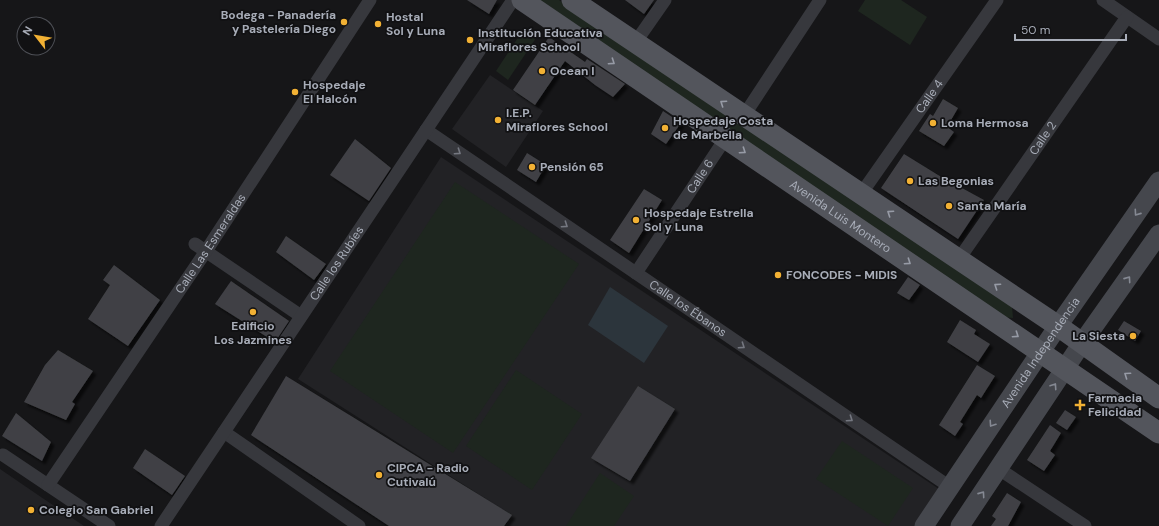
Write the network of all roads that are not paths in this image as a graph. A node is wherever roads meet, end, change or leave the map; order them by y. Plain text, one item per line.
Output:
1 (370, 0) edge
2 (513, 0) edge
3 (522, 0) edge
4 (572, 0) edge
5 (664, 0) edge
6 (820, 0) edge
7 (996, 0) edge
8 (1103, 0) edge
9 (1127, 17) junction
10 (1159, 39) edge
11 (635, 43) junction
12 (743, 116) junction
13 (426, 130) junction
14 (725, 139) junction
15 (1159, 181) edge
16 (861, 194) junction
17 (1159, 234) edge
18 (201, 247) junction
19 (959, 259) junction
20 (636, 273) junction
21 (301, 316) junction
22 (1058, 326) junction
23 (1082, 344) junction
24 (1041, 352) junction
25 (1066, 368) junction
26 (1159, 398) edge
27 (224, 432) junction
28 (1159, 433) edge
29 (3, 455) dead end
30 (999, 469) junction
31 (48, 485) junction
32 (950, 487) junction
33 (109, 526) edge
34 (161, 526) edge
35 (359, 526) edge
36 (924, 526) edge
37 (960, 526) edge
38 (1085, 526) edge

1 - 18 street, Calle Las Esmeraldas
2 - 13 street, Calle los Rubíes
3 -> 14 main road, Avenida Luis Montero
4 - 11 main road
5 - 11 street
6 - 12 street
7 - 16 street, Calle 4
8 - 9 street
9 - 10 street
9 - 19 street, Calle 2
12 -> 11 main road
12 - 16 main road
13 -> 20 street, Calle los Ébanos
13 - 21 street, Calle los Rubíes
14 - 20 street, Calle 6
14 -> 24 main road, Avenida Luis Montero
15 -> 22 main road, Avenida Independencia
19 -> 16 main road
23 -> 17 main road
18 - 21 street
18 - 31 street, Calle Las Esmeraldas
22 -> 19 main road
20 -> 32 street, Calle los Ébanos
21 - 27 street, Calle los Rubíes
22 - 23 main road
22 - 24 main road, Avenida Independencia
23 - 25 main road
26 -> 23 main road
24 - 25 main road, Avenida Luis Montero
24 -> 32 main road, Avenida Independencia
25 - 28 main road, Avenida Luis Montero
30 -> 25 main road
27 - 34 street, Calle los Rubíes
27 - 35 street
29 - 31 street
37 -> 30 main road
30 - 38 street
31 - 33 street
32 - 36 main road, Avenida Independencia

